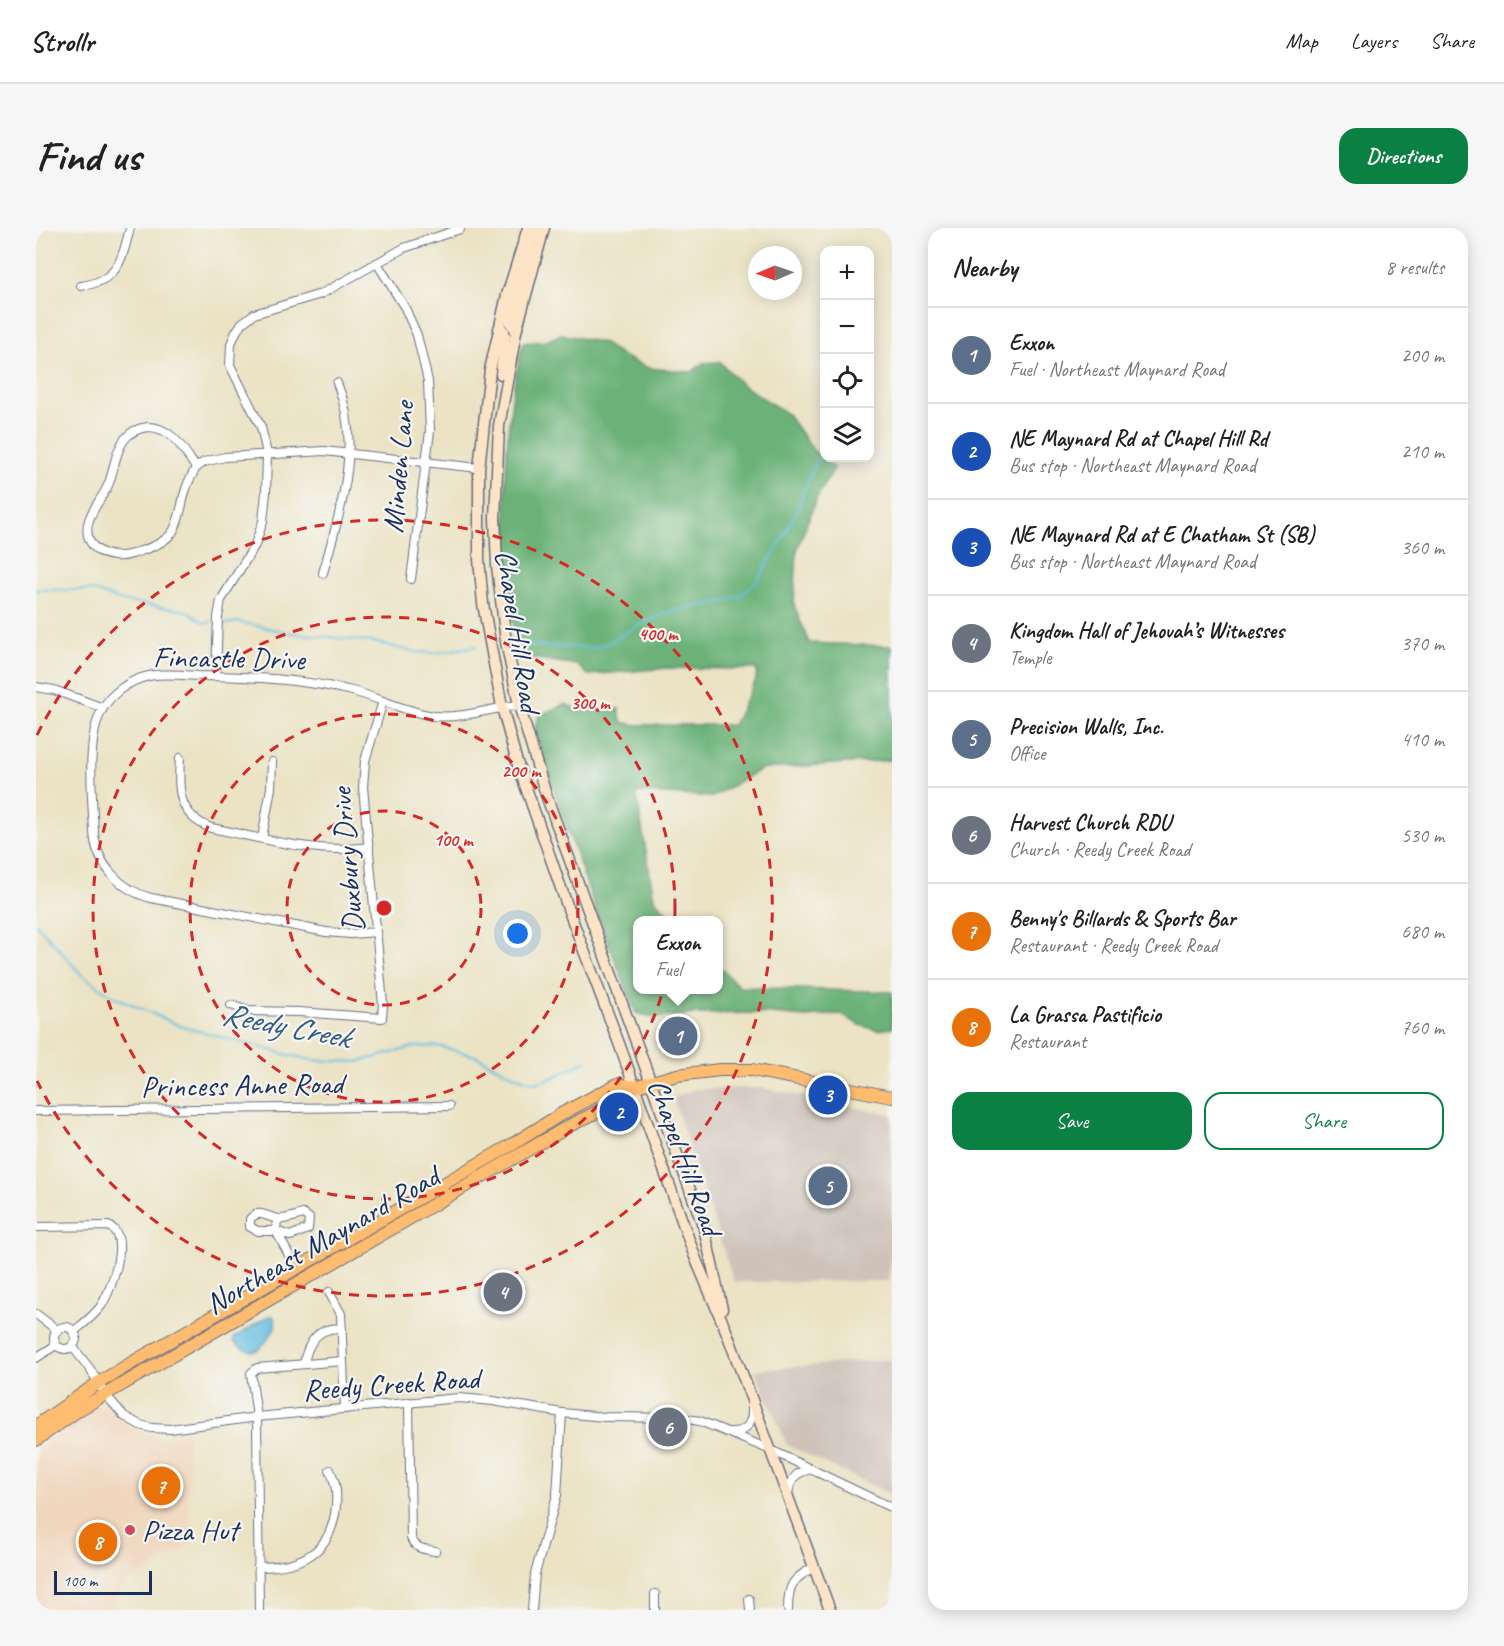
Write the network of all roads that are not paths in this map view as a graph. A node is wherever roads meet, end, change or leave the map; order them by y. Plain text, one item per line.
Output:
1 (130, 228) edge
2 (528, 228) edge
3 (535, 228) edge
4 (544, 228) edge
5 (460, 229) edge
6 (377, 263) junction
7 (81, 286) dead end
8 (499, 328) junction
9 (516, 330) junction
10 (337, 383) dead end
11 (502, 405) junction
12 (350, 453) junction
13 (267, 454) junction
14 (428, 461) junction
15 (196, 468) junction
16 (479, 468) junction
17 (323, 573) dead end
18 (411, 579) dead end
19 (216, 676) junction
20 (36, 687) edge
21 (384, 701) junction
22 (519, 705) junction
23 (502, 707) junction
24 (102, 708) junction
25 (180, 758) dead end
26 (272, 762) dead end
27 (262, 838) junction
28 (369, 848) junction
29 (377, 932) junction
30 (231, 1005) dead end
31 (651, 1083) junction
32 (634, 1087) junction
33 (892, 1097) edge
34 (449, 1106) dead end
35 (36, 1112) edge
36 (277, 1219) junction
37 (36, 1227) edge
38 (276, 1231) junction
39 (296, 1268) junction
40 (329, 1292) dead end
41 (36, 1314) edge
42 (342, 1329) junction
43 (57, 1330) junction
44 (73, 1332) junction
45 (728, 1333) junction
46 (56, 1345) junction
47 (72, 1346) junction
48 (36, 1358) edge
49 (343, 1360) junction
50 (304, 1364) junction
51 (98, 1383) junction
52 (750, 1394) junction
53 (105, 1395) junction
54 (409, 1402) junction
55 (345, 1409) junction
56 (562, 1413) junction
57 (257, 1417) junction
58 (36, 1426) edge
59 (726, 1431) junction
60 (36, 1440) edge
61 (771, 1450) junction
62 (811, 1469) junction
63 (330, 1470) dead end
64 (788, 1496) junction
65 (892, 1508) edge
66 (435, 1551) dead end
67 (258, 1567) junction
68 (814, 1567) junction
69 (655, 1594) dead end
70 (749, 1599) dead end
71 (259, 1610) edge
72 (532, 1610) edge
73 (655, 1610) edge
74 (750, 1610) edge
75 (788, 1610) edge
76 (830, 1610) edge

1 - 7 street
2 - 8 main road, Chapel Hill Road
3 - 9 main road
4 - 9 main road, Chapel Hill Road
5 - 6 street
6 - 13 street
6 - 14 street, Minden Lane
8 - 11 main road
8 - 16 main road, Chapel Hill Road
9 - 11 main road, Chapel Hill Road
10 - 12 street
11 - 22 main road, Chapel Hill Road
12 - 13 street
12 - 14 street
12 - 17 street
13 - 15 street
13 - 19 street
14 - 16 street
14 - 18 street, Minden Lane
15 - 15 street
16 - 23 main road, Chapel Hill Road
19 - 21 street, Fincastle Drive
19 - 24 street, Fincastle Drive
20 - 24 street
21 - 23 street, Fincastle Drive
21 - 28 street, Duxbury Drive
22 - 23 street, Fincastle Drive
22 - 31 main road, Chapel Hill Road
23 - 32 main road, Chapel Hill Road
24 - 29 street
25 - 27 street
26 - 27 street
27 - 28 street
28 - 29 street, Duxbury Drive
29 - 30 street, Duxbury Drive
31 - 32 main road, Northeast Maynard Road
31 - 33 main road, Northeast Maynard Road
31 - 45 main road, Chapel Hill Road
32 - 39 main road, Northeast Maynard Road
32 - 45 main road, Chapel Hill Road
32 - 53 main road, Northeast Maynard Road
34 - 35 street, Princess Anne Road
36 - 38 street
36 - 38 street
36 - 38 street
37 - 44 street
38 - 39 street
39 - 51 main road, Northeast Maynard Road
40 - 42 street
41 - 43 street
42 - 49 street
42 - 50 street
43 - 44 street
43 - 46 street
44 - 47 street
45 - 52 main road, Chapel Hill Road
46 - 47 street
46 - 48 street
47 - 51 street, Reedy Creek Road
49 - 50 street
49 - 55 street
50 - 57 street
51 - 53 street, Reedy Creek Road
51 - 58 main road, Northeast Maynard Road
52 - 59 street
52 - 61 main road, Chapel Hill Road
53 - 57 street, Reedy Creek Road
53 - 60 main road, Northeast Maynard Road
54 - 55 street, Reedy Creek Road
54 - 56 street, Reedy Creek Road
54 - 66 street
55 - 57 street, Reedy Creek Road
56 - 59 street, Reedy Creek Road
56 - 72 street
57 - 67 street
59 - 61 street, Reedy Creek Road
61 - 62 street, Reedy Creek Road
61 - 64 main road, Chapel Hill Road
62 - 64 street
62 - 65 street, Reedy Creek Road
63 - 67 street
64 - 68 main road, Chapel Hill Road
67 - 71 street
68 - 75 street
68 - 76 main road, Chapel Hill Road
69 - 73 street
70 - 74 street

